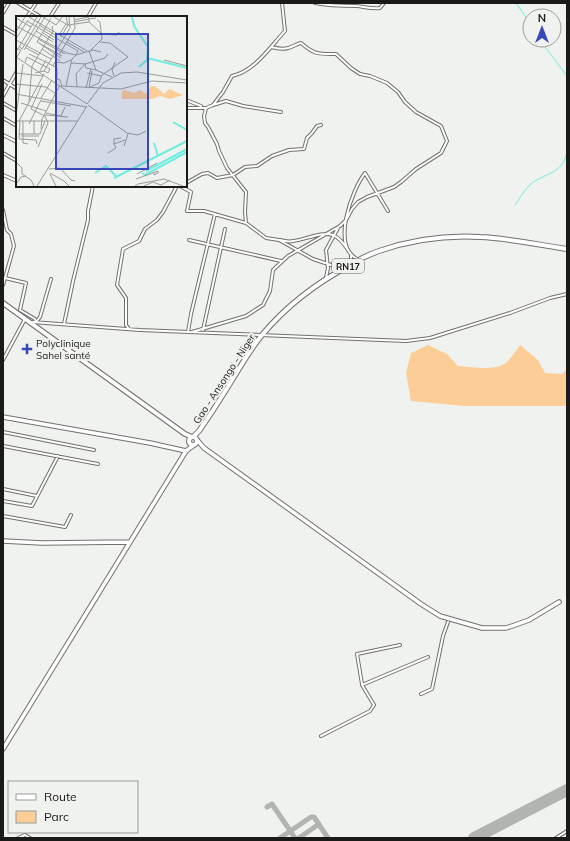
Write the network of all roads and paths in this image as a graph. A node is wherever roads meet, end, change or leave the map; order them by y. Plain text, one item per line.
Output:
1 (9, 3) edge
2 (18, 3) edge
3 (36, 3) edge
4 (59, 3) edge
5 (96, 3) edge
6 (282, 3) edge
7 (315, 3) edge
8 (384, 3) edge
9 (4, 11) edge
10 (31, 11) junction
11 (28, 16) edge
12 (39, 16) edge
13 (51, 16) edge
14 (89, 16) edge
15 (3, 27) edge
16 (16, 34) edge
17 (271, 47) junction
18 (16, 74) edge
19 (3, 80) edge
20 (10, 84) junction
21 (16, 88) edge
22 (3, 96) edge
23 (187, 100) edge
24 (3, 103) edge
25 (213, 105) junction
26 (187, 108) edge
27 (205, 108) junction
28 (16, 110) edge
29 (281, 112) dead end
30 (3, 118) edge
31 (16, 125) edge
32 (321, 125) dead end
33 (3, 135) edge
34 (16, 142) edge
35 (3, 153) edge
36 (16, 160) edge
37 (3, 175) edge
38 (233, 175) junction
39 (16, 181) edge
40 (187, 182) edge
41 (94, 187) edge
42 (178, 187) edge
43 (181, 187) edge
44 (376, 193) junction
45 (3, 210) edge
46 (388, 212) dead end
47 (215, 214) junction
48 (346, 220) junction
49 (246, 223) junction
50 (340, 226) junction
51 (225, 229) dead end
52 (327, 234) junction
53 (333, 235) junction
54 (189, 240) dead end
55 (279, 240) junction
56 (208, 244) junction
57 (221, 247) junction
58 (567, 249) edge
59 (298, 251) junction
60 (351, 254) junction
61 (359, 260) junction
62 (281, 261) dead end
63 (327, 263) junction
64 (351, 264) junction
65 (346, 267) junction
66 (5, 278) junction
67 (51, 279) dead end
68 (326, 279) junction
69 (3, 285) edge
70 (567, 294) edge
71 (3, 303) edge
72 (27, 320) junction
73 (36, 322) junction
74 (64, 324) junction
75 (129, 329) junction
76 (203, 330) junction
77 (188, 332) junction
78 (192, 332) junction
79 (262, 336) junction
80 (3, 360) edge
81 (3, 416) edge
82 (3, 432) edge
83 (193, 441) junction
84 (3, 446) edge
85 (94, 450) dead end
86 (187, 451) junction
87 (58, 456) junction
88 (98, 464) dead end
89 (3, 489) edge
90 (37, 496) junction
91 (3, 501) edge
92 (71, 515) dead end
93 (3, 516) edge
94 (3, 541) edge
95 (130, 542) junction
96 (559, 602) dead end
97 (448, 622) dead end
98 (400, 644) dead end
99 (428, 657) dead end
100 (362, 685) junction
101 (421, 694) dead end
102 (321, 736) dead end
103 (3, 749) edge
104 (567, 832) edge
105 (18, 838) edge
106 (30, 838) edge
107 (556, 838) edge

1 - 9 street
2 - 10 street
3 - 10 street
4 - 13 street
5 - 14 street
6 - 17 street
7 - 8 street
10 - 11 street
10 - 12 street
15 - 16 street
17 - 25 street
17 - 44 street
18 - 20 street
19 - 20 street
20 - 21 street
20 - 22 street
23 - 27 street
24 - 28 street
25 - 27 street
25 - 29 street
26 - 27 street
27 - 38 street
30 - 31 street
32 - 38 street
33 - 34 street
35 - 36 street
37 - 39 street
38 - 40 street
38 - 49 street
41 - 74 street
42 - 75 street
43 - 47 street
44 - 46 street
44 - 48 street
44 - 48 street
45 - 66 street
47 - 49 street
47 - 56 street
48 - 50 street
48 - 60 street
49 - 55 street
50 - 52 street
50 - 53 street
51 - 57 street
52 - 53 street
52 - 55 street
52 - 59 street
53 - 60 street
53 - 63 street
54 - 56 street
55 - 59 street
56 - 57 street
56 - 77 street
57 - 62 street
57 - 76 street
58 - 61 main road, Gao - Ansongo - Niger / RN17
59 - 63 street
59 - 76 street
60 - 61 street
60 - 64 street
61 - 64 main road, Gao - Ansongo - Niger / RN17
63 - 65 street
63 - 68 street
64 - 65 main road, Gao - Ansongo - Niger / RN17
65 - 68 main road, Gao - Ansongo - Niger / RN17
66 - 69 street
66 - 73 street
67 - 73 street
68 - 79 main road, Gao - Ansongo - Niger / RN17
70 - 79 street
71 - 72 main road
72 - 73 street
72 - 80 street
72 - 83 main road
73 - 74 street
74 - 75 street
75 - 77 street
76 - 78 street
77 - 78 street
78 - 79 street
79 - 83 main road, Gao - Ansongo - Niger / RN17
81 - 86 street
82 - 85 street
83 - 86 street
83 - 96 street
84 - 87 street
86 - 95 street
87 - 88 street
87 - 90 street
89 - 90 street
90 - 91 street
92 - 93 street
94 - 95 street
95 - 103 street
97 - 101 street
98 - 100 street
99 - 100 street
100 - 102 street
104 - 107 street
105 - 106 street

